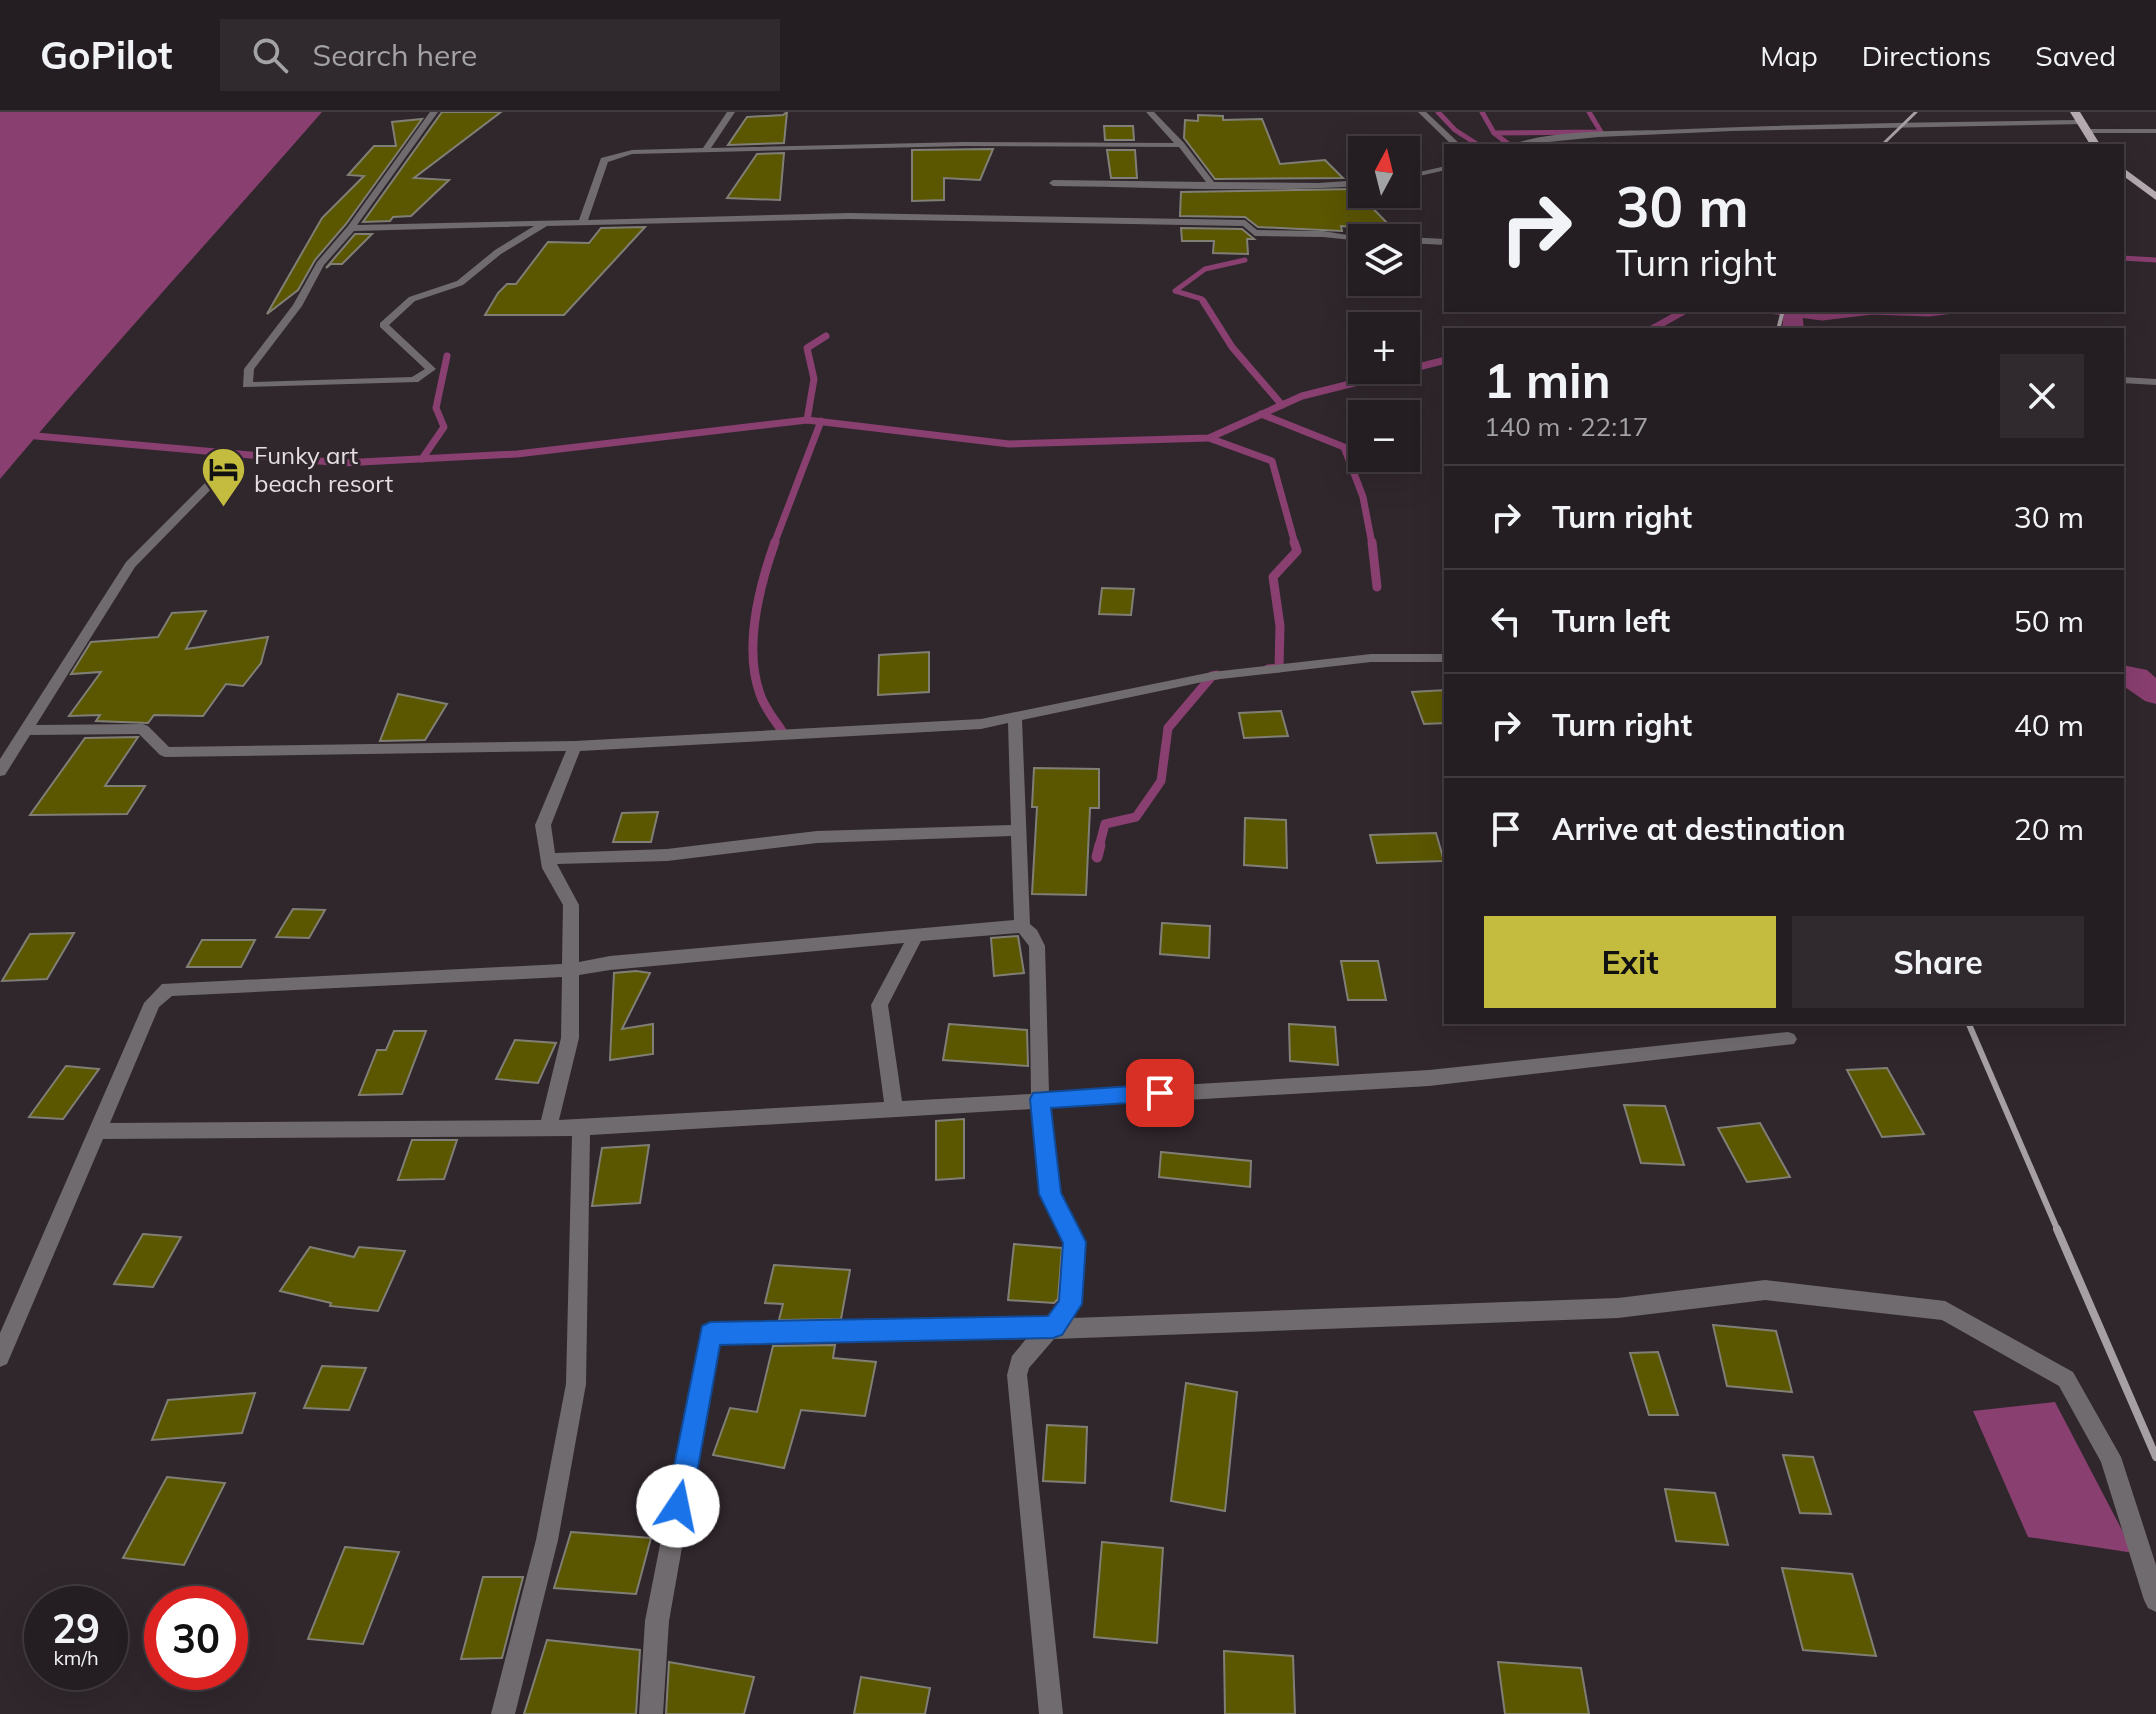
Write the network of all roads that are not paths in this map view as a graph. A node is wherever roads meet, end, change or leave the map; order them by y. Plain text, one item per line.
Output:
1 (434, 112) edge
2 (731, 112) edge
3 (1150, 112) edge
4 (1422, 112) edge
5 (2075, 112) edge
6 (2086, 127) junction
7 (2156, 131) edge
8 (1456, 144) edge
9 (1526, 144) edge
10 (2095, 144) edge
11 (1181, 145) junction
12 (705, 151) junction
13 (1444, 168) edge
14 (2124, 172) edge
15 (1420, 174) edge
16 (1053, 183) dead end
17 (1348, 183) edge
18 (1213, 186) junction
19 (2156, 197) edge
20 (583, 222) junction
21 (546, 223) junction
22 (351, 228) junction
23 (1348, 237) edge
24 (1420, 241) edge
25 (1444, 242) edge
26 (2124, 380) edge
27 (2156, 382) edge
28 (214, 480) dead end
29 (1444, 658) edge
30 (1015, 719) junction
31 (26, 730) junction
32 (575, 746) junction
33 (0, 771) edge
34 (1018, 830) junction
35 (548, 859) junction
36 (1022, 926) junction
37 (916, 936) junction
38 (570, 970) junction
39 (1788, 1039) dead end
40 (1040, 1099) junction
41 (894, 1108) junction
42 (581, 1128) junction
43 (548, 1129) junction
44 (98, 1131) junction
45 (1050, 1329) junction
46 (0, 1357) edge
47 (2156, 1600) edge
48 (503, 1714) edge
49 (651, 1714) edge
50 (1051, 1714) edge

1 - 22 street
2 - 12 street
3 - 11 street
4 - 8 street
5 - 6 main road
6 - 7 street
6 - 9 street
6 - 10 main road
11 - 12 street
11 - 18 street
12 - 20 street
13 - 15 street
14 - 19 main road
16 - 18 street
17 - 18 street
20 - 21 street
20 - 23 street
21 - 22 street
21 - 22 street
24 - 25 street
26 - 27 street
28 - 31 street
29 - 30 street
30 - 32 street
30 - 34 street
31 - 32 street
31 - 33 street
32 - 35 street
34 - 35 street
34 - 36 street
35 - 38 street
36 - 37 street
36 - 40 street
37 - 38 street
37 - 41 street
38 - 43 street
38 - 44 street
39 - 40 street
40 - 41 street
40 - 45 street
41 - 42 street
42 - 43 street
42 - 48 street
43 - 44 street
44 - 46 street
45 - 47 street
45 - 49 street
45 - 50 street

